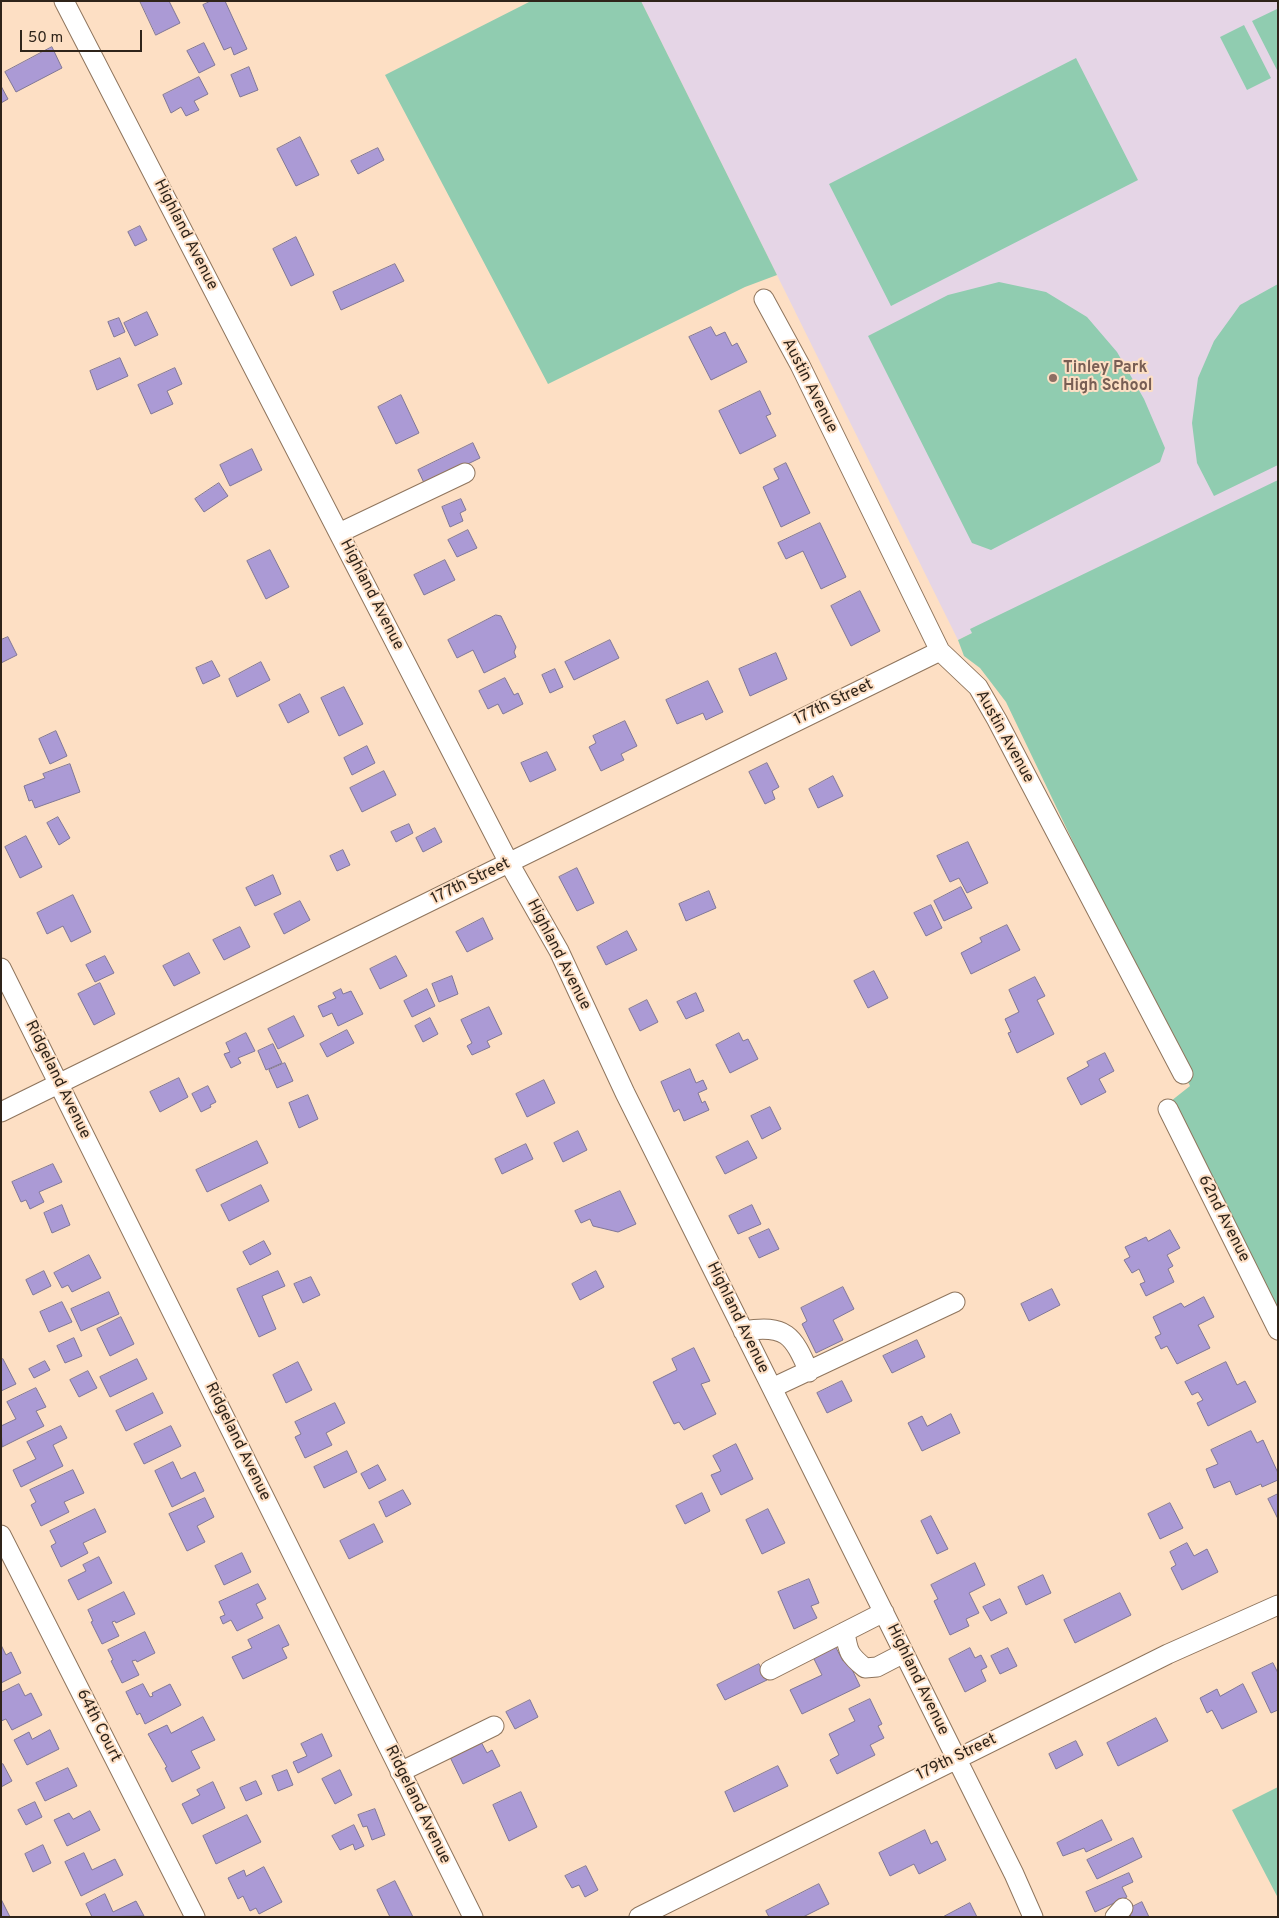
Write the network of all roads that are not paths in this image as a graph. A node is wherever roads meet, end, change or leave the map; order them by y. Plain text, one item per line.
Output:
1 (64, 1) edge
2 (764, 300) dead end
3 (465, 473) dead end
4 (339, 533) junction
5 (940, 652) junction
6 (509, 863) junction
7 (1, 968) edge
8 (1183, 1074) dead end
9 (59, 1084) junction
10 (1168, 1109) dead end
11 (1, 1112) edge
12 (955, 1302) dead end
13 (1278, 1330) edge
14 (743, 1331) junction
15 (809, 1372) junction
16 (772, 1388) junction
17 (1, 1535) edge
18 (1278, 1605) edge
19 (884, 1612) junction
20 (845, 1632) junction
21 (904, 1654) junction
22 (770, 1670) dead end
23 (494, 1726) dead end
24 (956, 1759) junction
25 (400, 1772) junction
26 (195, 1917) edge
27 (473, 1917) edge
28 (639, 1917) edge
29 (1033, 1917) edge

1 - 4 street, Highland Avenue
2 - 5 street, Austin Avenue
3 - 4 street
4 - 6 street, Highland Avenue
5 - 6 street, 177th Street
5 - 8 street, Austin Avenue
6 - 9 street, 177th Street
6 - 14 street, Highland Avenue
7 - 9 street, Ridgeland Avenue
9 - 11 street, 177th Street
9 - 25 street, Ridgeland Avenue
10 - 13 street, 62nd Avenue
12 - 15 street
14 - 15 street
14 - 16 street, Highland Avenue
15 - 16 street
16 - 19 street, Highland Avenue
17 - 26 street, 64th Court
18 - 24 street, 179th Street
19 - 20 street
19 - 21 street, Highland Avenue
20 - 21 street
20 - 22 street
21 - 24 street, Highland Avenue
23 - 25 street
24 - 28 street, 179th Street
24 - 29 street, Highland Avenue
25 - 27 street, Ridgeland Avenue

